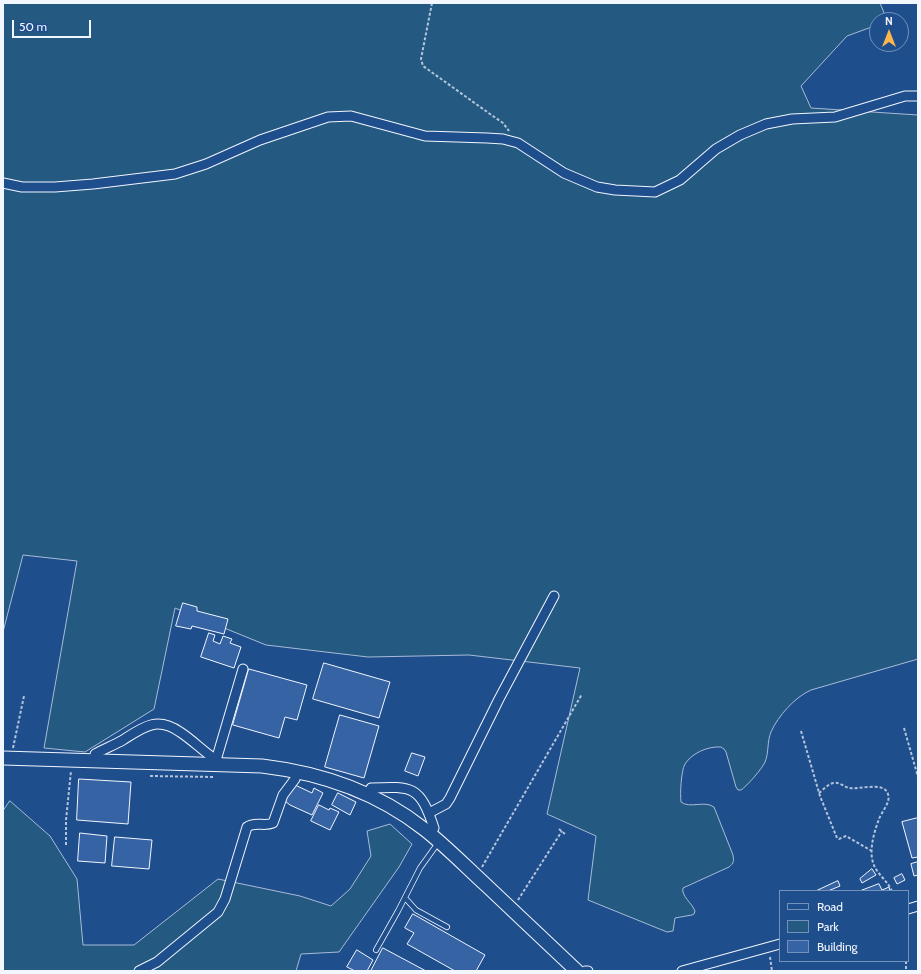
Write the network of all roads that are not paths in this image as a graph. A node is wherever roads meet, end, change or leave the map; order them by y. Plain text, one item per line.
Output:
1 (918, 96) edge
2 (3, 183) edge
3 (554, 596) dead end
4 (243, 669) dead end
5 (8, 758) edge
6 (95, 761) junction
7 (217, 761) junction
8 (296, 771) junction
9 (368, 795) junction
10 (429, 813) junction
11 (434, 838) junction
12 (405, 898) junction
13 (447, 927) dead end
14 (779, 944) edge
15 (376, 950) dead end
16 (139, 971) edge
17 (577, 971) edge
18 (682, 971) edge

1 - 2 street
3 - 10 street
4 - 7 street
5 - 6 street
6 - 7 street
6 - 7 street
7 - 8 street
8 - 9 street
8 - 16 street
9 - 10 street
9 - 11 street
10 - 11 street
11 - 12 lane
11 - 17 street
12 - 13 lane
12 - 15 lane
14 - 18 street

